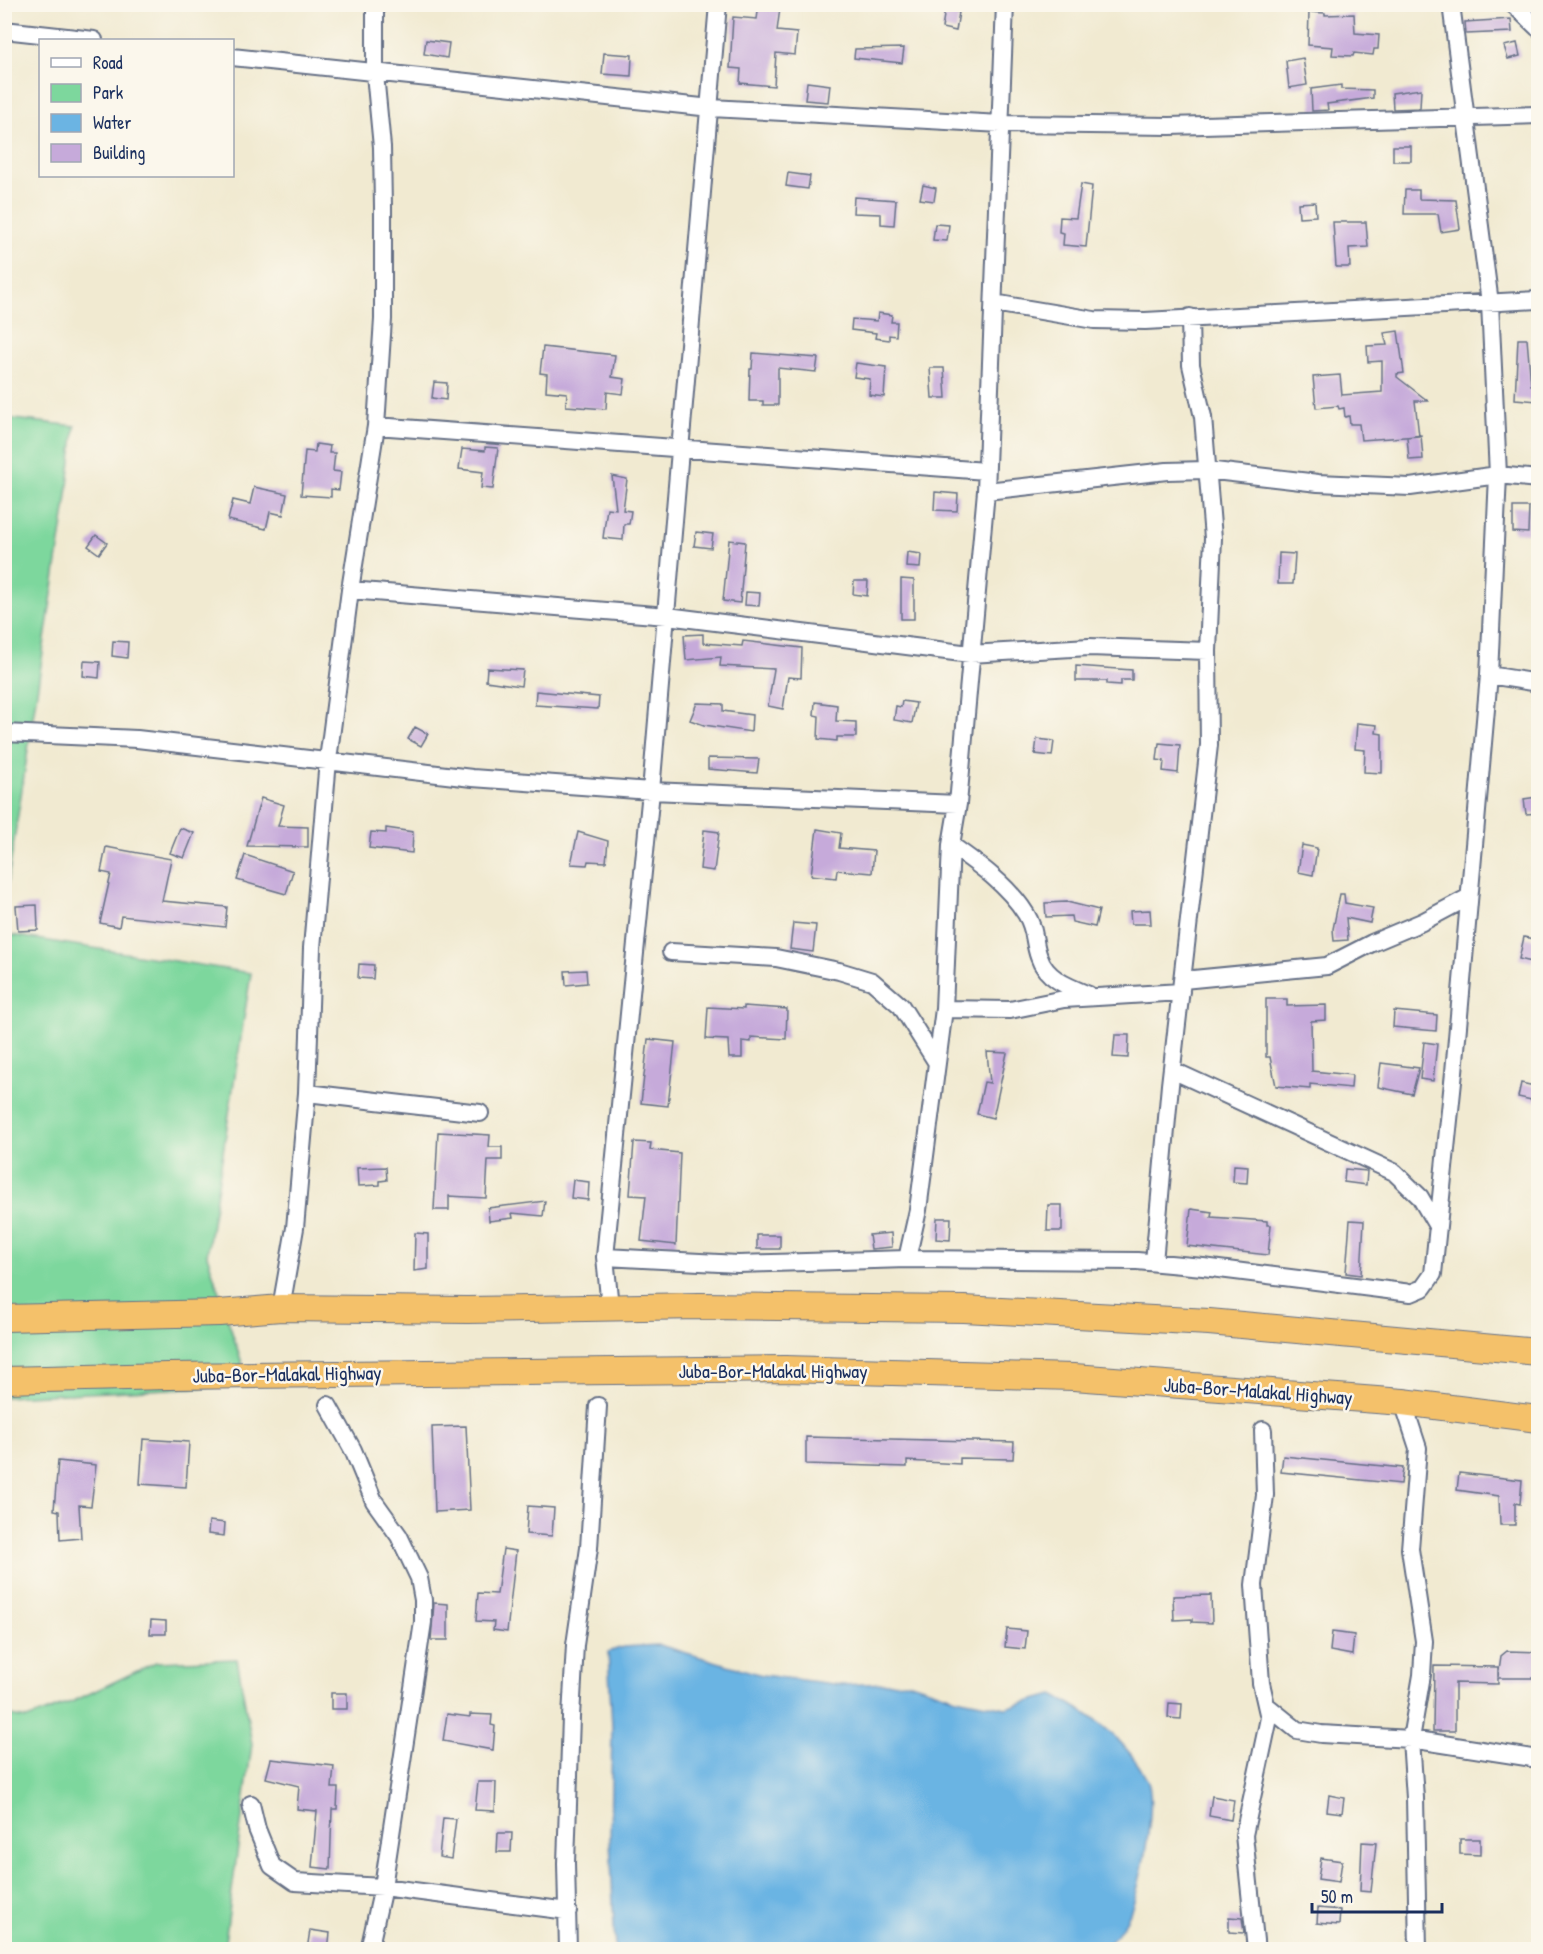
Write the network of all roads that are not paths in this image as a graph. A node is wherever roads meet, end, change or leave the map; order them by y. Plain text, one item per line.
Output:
1 (375, 4) edge
2 (718, 4) edge
3 (1005, 4) edge
4 (1451, 4) edge
5 (1513, 4) edge
6 (1539, 28) edge
7 (4, 30) edge
8 (85, 39) edge
9 (234, 57) edge
10 (375, 74) junction
11 (711, 108) junction
12 (1539, 115) edge
13 (1466, 119) junction
14 (1001, 124) junction
15 (1539, 300) edge
16 (994, 303) junction
17 (1490, 303) junction
18 (1190, 317) junction
19 (376, 426) junction
20 (681, 448) junction
21 (1206, 470) junction
22 (986, 471) junction
23 (1498, 475) junction
24 (1539, 479) edge
25 (986, 491) junction
26 (350, 590) junction
27 (667, 616) junction
28 (1208, 651) junction
29 (970, 654) junction
30 (1489, 675) junction
31 (1539, 683) edge
32 (4, 733) edge
33 (328, 760) junction
34 (651, 791) junction
35 (958, 804) junction
36 (951, 844) junction
37 (1469, 897) junction
38 (671, 952) dead end
39 (1182, 986) junction
40 (1098, 999) junction
41 (944, 1009) junction
42 (937, 1063) junction
43 (1172, 1070) junction
44 (307, 1093) junction
45 (480, 1113) dead end
46 (1437, 1226) junction
47 (605, 1257) junction
48 (907, 1258) junction
49 (1154, 1262) junction
50 (610, 1307) junction
51 (281, 1308) junction
52 (4, 1318) edge
53 (1539, 1352) edge
54 (4, 1380) edge
55 (1403, 1402) junction
56 (328, 1405) dead end
57 (598, 1407) dead end
58 (1539, 1419) edge
59 (1263, 1430) dead end
60 (1266, 1706) junction
61 (1411, 1739) junction
62 (1539, 1759) edge
63 (251, 1804) dead end
64 (383, 1887) junction
65 (568, 1911) junction
66 (369, 1950) edge
67 (568, 1950) edge
68 (1256, 1950) edge
69 (1418, 1950) edge

1 - 10 street
2 - 11 street
3 - 14 street
4 - 13 street
5 - 6 street
7 - 8 street
9 - 10 street
10 - 11 street
10 - 19 street
11 - 14 street
11 - 20 street
12 - 13 street
13 - 14 street
13 - 17 street
14 - 16 street
15 - 17 street
16 - 18 street
16 - 22 street
17 - 18 street
17 - 23 street
18 - 21 street
19 - 20 street
19 - 26 street
20 - 22 street
20 - 27 street
21 - 23 street
21 - 25 street
21 - 28 street
22 - 25 street
23 - 24 street
23 - 30 street
25 - 29 street
26 - 27 street
26 - 33 street
27 - 29 street
27 - 34 street
28 - 29 street
28 - 39 street
29 - 35 street
30 - 31 street
30 - 37 street
32 - 33 street
33 - 34 street
33 - 44 street
34 - 35 street
34 - 47 street
35 - 36 street
36 - 40 street
36 - 41 street
37 - 39 street
37 - 46 street
38 - 42 street
39 - 40 street
39 - 43 street
40 - 41 street
41 - 42 street
42 - 48 street
43 - 46 street
43 - 49 street
44 - 45 street
44 - 51 street
46 - 49 street
47 - 48 street
47 - 50 street
48 - 49 street
50 - 51 highway
50 - 53 highway
51 - 52 highway
54 - 55 highway, Juba-Bor-Malakal Highway
55 - 58 highway, Juba-Bor-Malakal Highway
55 - 61 street
56 - 64 street
57 - 65 street
59 - 60 street
60 - 61 street
60 - 68 street
61 - 62 street
61 - 69 street
63 - 64 street
64 - 65 street
64 - 66 street
65 - 67 street

